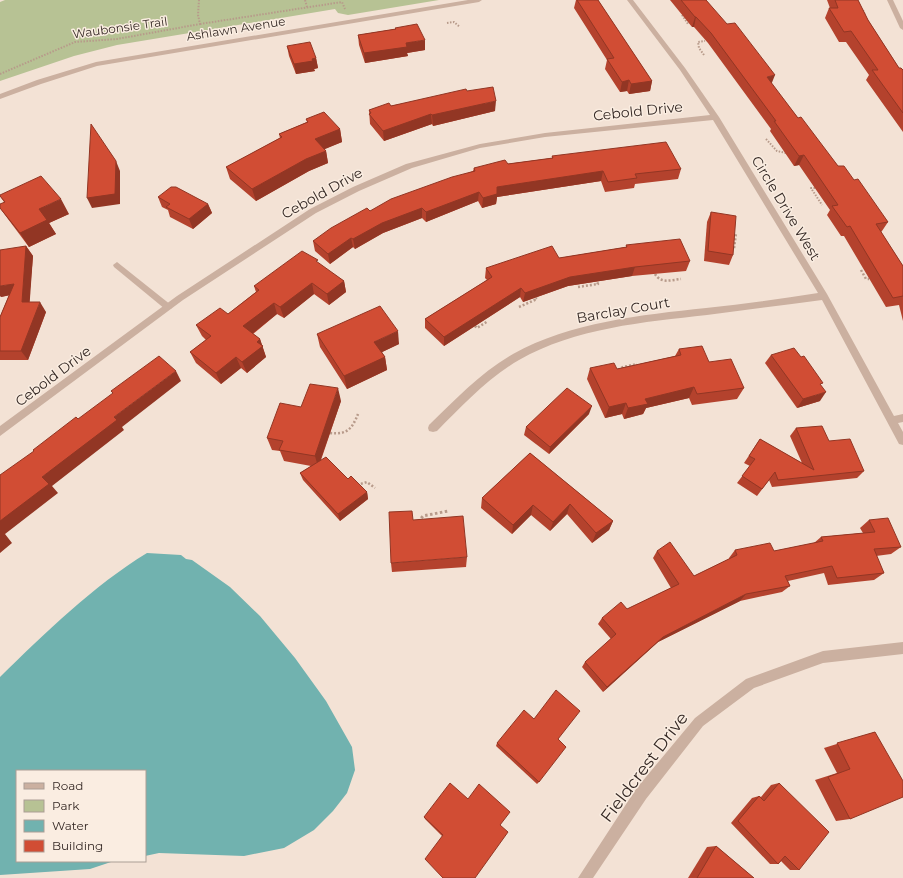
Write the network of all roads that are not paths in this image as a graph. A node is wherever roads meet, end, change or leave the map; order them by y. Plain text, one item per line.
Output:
1 (479, 0) edge
2 (630, 0) edge
3 (890, 0) edge
4 (903, 28) edge
5 (0, 97) edge
6 (715, 117) junction
7 (117, 265) dead end
8 (824, 296) junction
9 (168, 307) junction
10 (903, 418) edge
11 (893, 420) junction
12 (433, 428) dead end
13 (0, 432) edge
14 (903, 441) edge
15 (903, 648) edge
16 (585, 878) edge

1 - 5 street, Ashlawn Avenue
2 - 6 street, Circle Drive West
3 - 4 street
6 - 8 street, Circle Drive West
6 - 9 street, Cebold Drive
7 - 9 street
8 - 11 street, Circle Drive West
8 - 12 street, Barclay Court
9 - 13 street, Cebold Drive
10 - 11 street
11 - 14 street, Circle Drive West
15 - 16 street, Fieldcrest Drive

